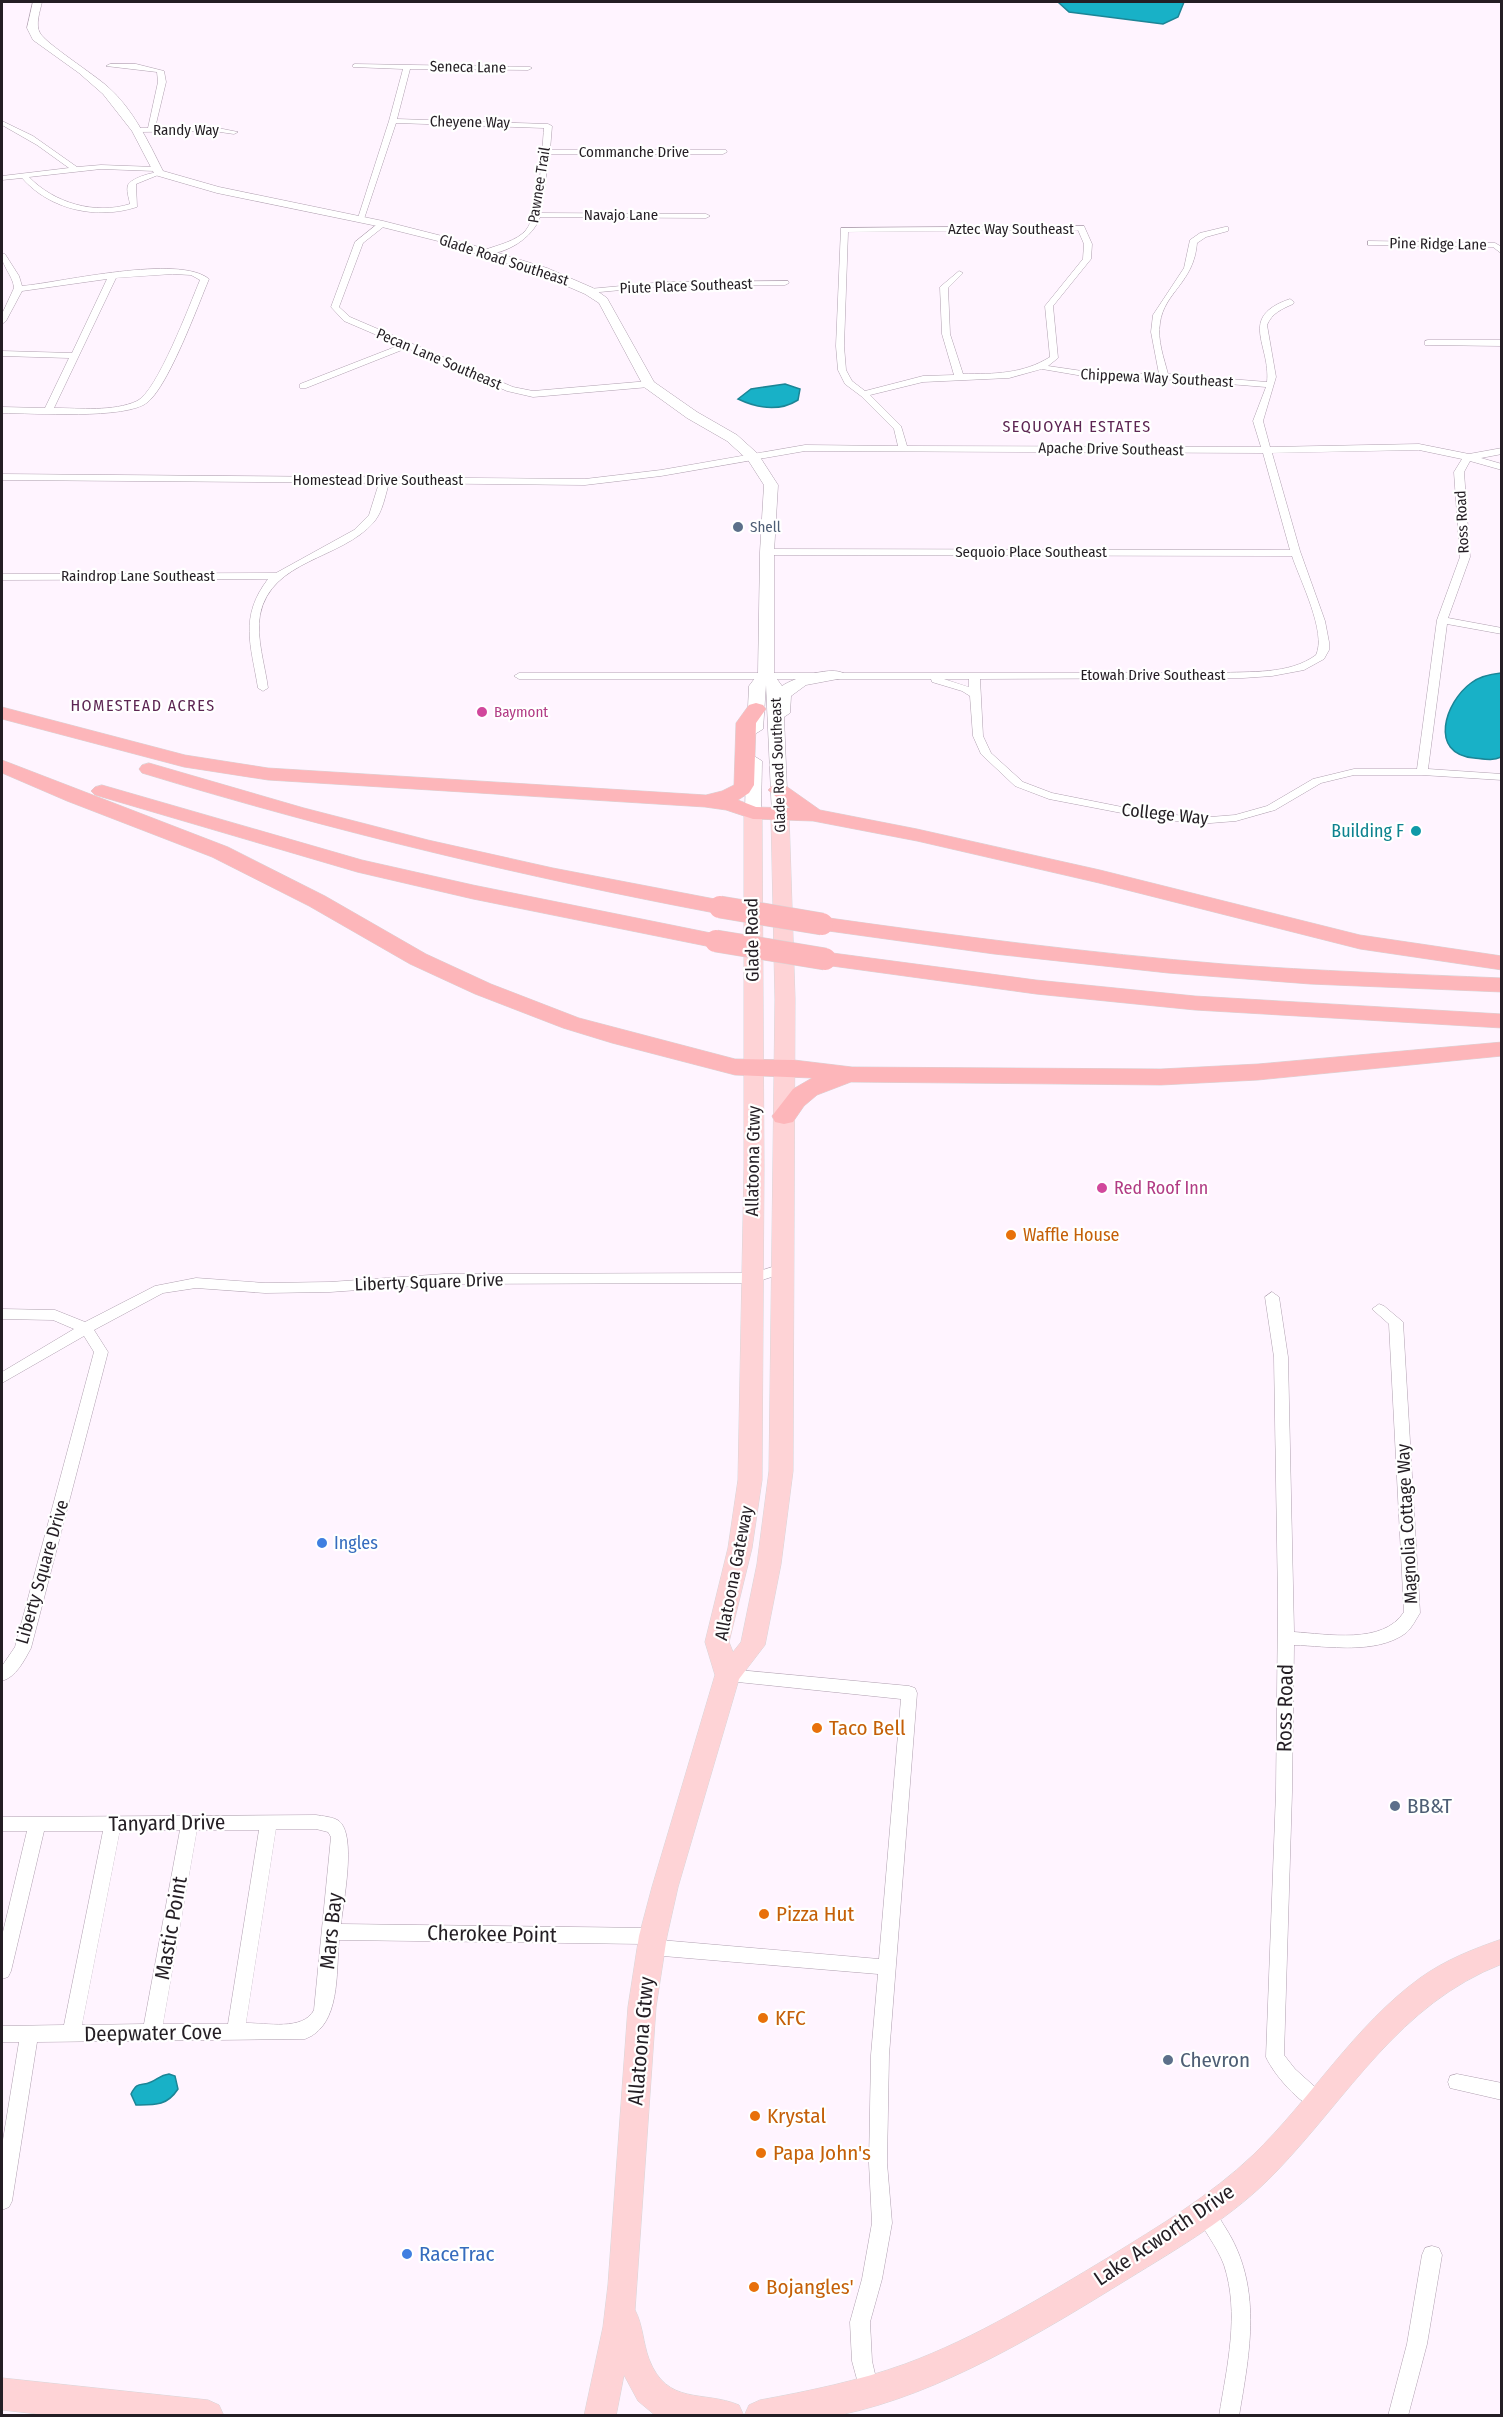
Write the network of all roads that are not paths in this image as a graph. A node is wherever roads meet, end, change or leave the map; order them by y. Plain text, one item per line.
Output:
1 (37, 2) edge
2 (110, 66) dead end
3 (355, 66) dead end
4 (408, 66) junction
5 (528, 68) dead end
6 (393, 121) junction
7 (2, 123) edge
8 (548, 126) joint
9 (137, 130) junction
10 (151, 130) junction
11 (234, 132) dead end
12 (545, 152) junction
13 (723, 152) dead end
14 (75, 169) junction
15 (157, 171) junction
16 (23, 175) junction
17 (2, 178) edge
18 (537, 215) junction
19 (706, 216) dead end
20 (360, 219) junction
21 (383, 224) junction
22 (1225, 229) dead end
23 (1371, 243) dead end
24 (487, 252) junction
25 (1502, 252) edge
26 (2, 256) edge
27 (959, 273) dead end
28 (111, 277) junction
29 (784, 284) dead end
30 (20, 289) junction
31 (588, 291) junction
32 (1290, 302) dead end
33 (2, 321) edge
34 (1428, 343) dead end
35 (1502, 343) edge
36 (407, 345) junction
37 (2, 353) edge
38 (75, 356) junction
39 (1043, 367) junction
40 (959, 375) junction
41 (1164, 377) junction
42 (649, 384) junction
43 (1271, 385) junction
44 (303, 386) dead end
45 (864, 394) junction
46 (2, 410) edge
47 (49, 410) junction
48 (903, 447) junction
49 (1267, 450) junction
50 (1502, 451) edge
51 (753, 457) junction
52 (1468, 457) junction
53 (1502, 467) edge
54 (2, 477) edge
55 (385, 480) junction
56 (767, 552) junction
57 (1295, 553) junction
58 (275, 576) junction
59 (2, 577) edge
60 (1442, 620) junction
61 (1502, 631) edge
62 (766, 675) junction
63 (838, 675) junction
64 (886, 675) junction
65 (974, 675) junction
66 (519, 676) dead end
67 (263, 688) dead end
68 (975, 695) junction
69 (756, 709) junction
70 (2, 712) edge
71 (2, 725) edge
72 (1424, 756) junction
73 (2, 760) edge
74 (2, 766) edge
75 (1387, 772) junction
76 (1422, 772) junction
77 (1502, 777) edge
78 (779, 783) junction
79 (705, 801) junction
80 (753, 813) junction
81 (780, 814) junction
82 (813, 815) junction
83 (781, 842) joint
84 (1502, 963) edge
85 (1502, 985) edge
86 (1502, 1021) edge
87 (1502, 1048) edge
88 (784, 1067) junction
89 (754, 1068) junction
90 (852, 1075) junction
91 (784, 1116) junction
92 (752, 1254) joint
93 (782, 1269) junction
94 (753, 1278) junction
95 (1272, 1297) dead end
96 (1379, 1309) dead end
97 (2, 1314) edge
98 (86, 1328) junction
99 (2, 1378) edge
100 (1286, 1638) junction
101 (2, 1675) edge
102 (728, 1675) junction
103 (269, 1822) junction
104 (190, 1823) junction
105 (2, 1824) edge
106 (113, 1824) junction
107 (37, 1825) junction
108 (333, 1826) joint
109 (331, 1932) junction
110 (652, 1942) junction
111 (1502, 1951) edge
112 (886, 1966) junction
113 (2, 1971) edge
114 (305, 2031) joint
115 (236, 2032) junction
116 (152, 2033) junction
117 (2, 2034) edge
118 (29, 2034) junction
119 (70, 2034) junction
120 (1457, 2082) dead end
121 (1502, 2092) edge
122 (1318, 2103) junction
123 (2, 2201) edge
124 (1205, 2212) junction
125 (1432, 2255) dead end
126 (621, 2299) junction
127 (6, 2391) edge
128 (869, 2391) junction
129 (208, 2415) edge
130 (600, 2415) edge
131 (728, 2415) edge
132 (760, 2415) edge
133 (1229, 2415) edge
134 (1398, 2415) edge

1 - 9 street
2 - 10 street
3 - 4 street, Seneca Lane
4 - 5 street, Seneca Lane
4 - 6 street
6 - 8 street, Cheyene Way
6 - 20 street
7 - 14 street
8 - 12 street, Pawnee Trail
9 - 10 street, Randy Way
9 - 15 street
10 - 11 street, Randy Way
12 - 13 street, Commanche Drive
12 - 18 street, Pawnee Trail
14 - 15 street
14 - 16 street
15 - 16 street
15 - 20 street, Glade Road Southeast
16 - 17 street
18 - 19 street, Navajo Lane
18 - 24 street, Pawnee Trail
20 - 21 street, Glade Road Southeast
21 - 24 street, Glade Road Southeast
21 - 36 street, Pecan Lane Southeast
22 - 41 street
23 - 25 street, Pine Ridge Lane
24 - 31 street, Glade Road Southeast
26 - 30 street
27 - 40 street
28 - 30 street
28 - 38 street
28 - 47 street
29 - 31 street, Piute Place Southeast
30 - 33 street
31 - 42 street, Glade Road Southeast
32 - 43 street
34 - 35 street
36 - 42 street, Pecan Lane Southeast
36 - 44 street
37 - 38 street
38 - 47 street
39 - 40 street
39 - 41 street, Chippewa Way Southeast
39 - 45 street, Aztec Way Southeast
40 - 45 street
41 - 43 street, Chippewa Way Southeast
42 - 51 street, Glade Road Southeast
43 - 49 street, Etowah Drive Southeast
45 - 48 street, Aztec Way Southeast
46 - 47 street
48 - 49 street, Apache Drive Southeast
48 - 51 street, Apache Drive Southeast
49 - 52 street, Apache Drive Southeast
49 - 57 street, Etowah Drive Southeast
50 - 52 street
51 - 55 street, Homestead Drive Southeast
51 - 56 street, Glade Road Southeast
52 - 53 street, Apache Drive Southeast
52 - 60 street, Ross Road
54 - 55 street, Homestead Drive Southeast
55 - 58 street
56 - 57 street, Sequoio Place Southeast
56 - 62 street, Glade Road Southeast
57 - 65 street, Etowah Drive Southeast
58 - 59 street, Raindrop Lane Southeast
58 - 67 street
60 - 61 street
60 - 72 street, Ross Road
62 - 63 street, Etowah Drive Southeast
62 - 66 street, Etowah Drive Southeast
62 - 69 street
62 - 78 street, Glade Road Southeast
63 - 64 street, Etowah Drive Southeast
63 - 78 street
64 - 65 street, Etowah Drive Southeast
64 - 68 street
65 - 68 street, College Way
68 - 75 street, College Way
69 - 79 highway
69 - 80 street
70 - 79 highway
71 - 85 highway, bridge
72 - 75 street
72 - 76 street, Ross Road
73 - 86 highway, bridge
74 - 89 highway
75 - 76 street, College Way
76 - 77 street, College Way
78 - 81 street, Glade Road Southeast
78 - 82 highway
79 - 80 highway
80 - 81 highway
80 - 89 main road, Glade Road
81 - 82 highway
81 - 83 main road, Glade Road Southeast
82 - 84 highway
83 - 88 main road, Glade Road
87 - 90 highway
88 - 89 highway
88 - 90 highway
88 - 91 main road
89 - 92 main road, Allatoona Gtwy
90 - 91 highway
91 - 93 main road
92 - 94 main road, Allatoona Gateway
93 - 94 street, Liberty Square Drive
93 - 102 main road, Allatoona Gateway
94 - 98 street, Liberty Square Drive
94 - 102 main road, Allatoona Gateway
95 - 100 street, Ross Road
96 - 100 street, Magnolia Cottage Way
97 - 98 street
98 - 99 street
98 - 101 street, Liberty Square Drive
100 - 122 street, Ross Road
102 - 110 main road, Allatoona Gtwy
102 - 112 street
103 - 104 street, Tanyard Drive
103 - 108 street, Tanyard Drive
103 - 115 street
104 - 106 street, Tanyard Drive
104 - 116 street, Mastic Point
105 - 107 street, Tanyard Drive
106 - 107 street, Tanyard Drive
106 - 119 street
107 - 113 street
108 - 109 street, Mars Bay
109 - 110 street, Cherokee Point
109 - 114 street, Mars Bay
110 - 112 street, Cherokee Point
110 - 126 main road, Allatoona Gtwy
111 - 122 main road, Lake Acworth Drive
112 - 128 street
114 - 115 street, Deepwater Cove
115 - 116 street, Deepwater Cove
116 - 119 street, Deepwater Cove
117 - 118 street, Deepwater Cove
118 - 119 street, Deepwater Cove
118 - 123 street
120 - 121 street
122 - 124 main road, Lake Acworth Drive
124 - 128 main road, Lake Acworth Drive
124 - 133 street
125 - 134 street
126 - 130 main road, Allatoona Gtwy
126 - 131 main road
127 - 129 main road
128 - 132 main road, Lake Acworth Drive

